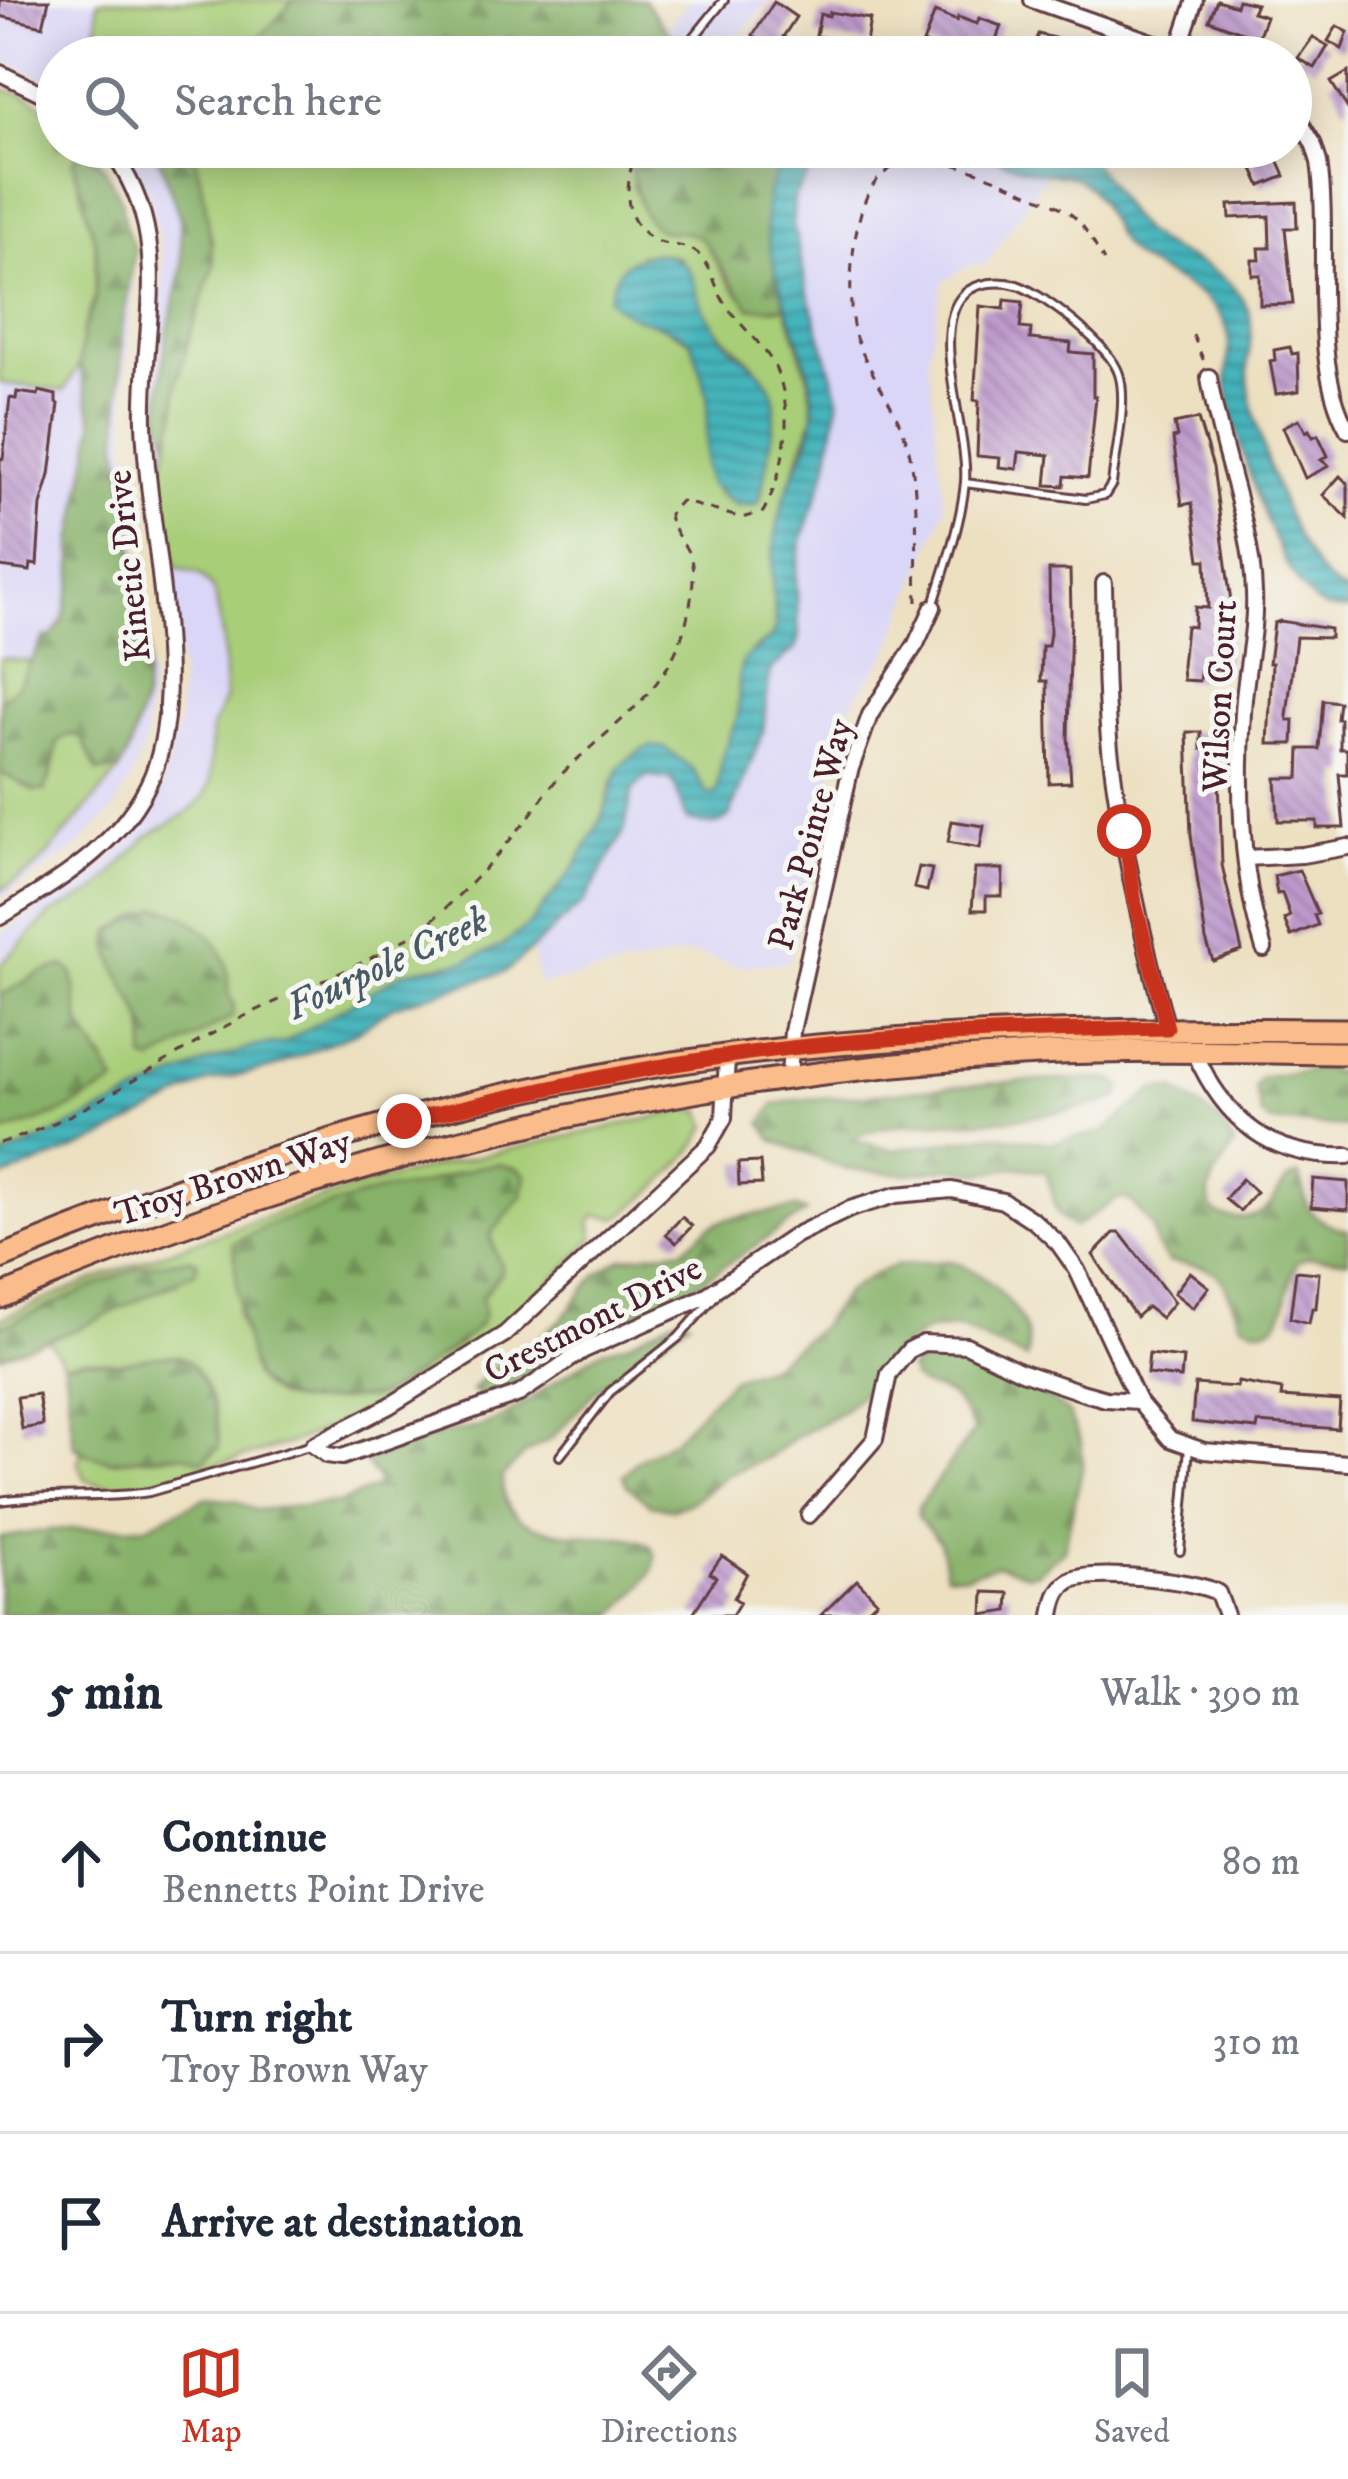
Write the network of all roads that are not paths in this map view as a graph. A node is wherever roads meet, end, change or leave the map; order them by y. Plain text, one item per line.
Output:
1 (724, 0) edge
2 (1032, 0) edge
3 (1195, 0) edge
4 (695, 36) edge
5 (1135, 36) edge
6 (1183, 36) edge
7 (2, 76) edge
8 (36, 91) edge
9 (1312, 141) edge
10 (121, 168) edge
11 (1209, 377) road end
12 (1348, 430) edge
13 (965, 483) junction
14 (1104, 583) dead end
15 (926, 605) joint
16 (1348, 847) edge
17 (1246, 858) junction
18 (0, 917) edge
19 (1264, 949) dead end
20 (1167, 1028) junction
21 (1348, 1030) edge
22 (790, 1048) junction
23 (1194, 1051) junction
24 (1348, 1052) edge
25 (727, 1056) junction
26 (789, 1077) junction
27 (728, 1085) junction
28 (1348, 1156) edge
29 (0, 1258) edge
30 (721, 1287) junction
31 (0, 1297) edge
32 (1138, 1401) junction
33 (313, 1445) junction
34 (1189, 1447) junction
35 (560, 1456) dead end
36 (1348, 1463) edge
37 (0, 1502) edge
38 (809, 1516) dead end
39 (1180, 1551) dead end
40 (1052, 1615) edge
41 (1226, 1615) edge

1 - 4 lane
2 - 5 street
3 - 6 street
7 - 8 street
9 - 12 street
10 - 18 street, Kinetic Drive
11 - 17 street, Wilson Court
13 - 13 lane
13 - 15 lane, Park Pointe Way
14 - 20 street
15 - 22 street, Park Pointe Way
16 - 17 street
17 - 19 street, Wilson Court
20 - 21 main road, Troy Brown Way
20 - 22 main road, Troy Brown Way
22 - 25 main road, Troy Brown Way
22 - 26 street, Park Pointe Way
23 - 24 main road, Troy Brown Way
23 - 26 main road, Troy Brown Way
23 - 28 street
25 - 27 street, Crestmont Drive
25 - 29 main road, Troy Brown Way
26 - 27 main road, Troy Brown Way
27 - 31 main road, Troy Brown Way
27 - 33 street, Crestmont Drive
30 - 32 street, Crestmont Drive
30 - 33 street, Crestmont Drive
30 - 35 lane
32 - 34 street, Crestmont Drive
32 - 38 street
33 - 37 lane
34 - 36 street
34 - 39 lane
40 - 41 street

